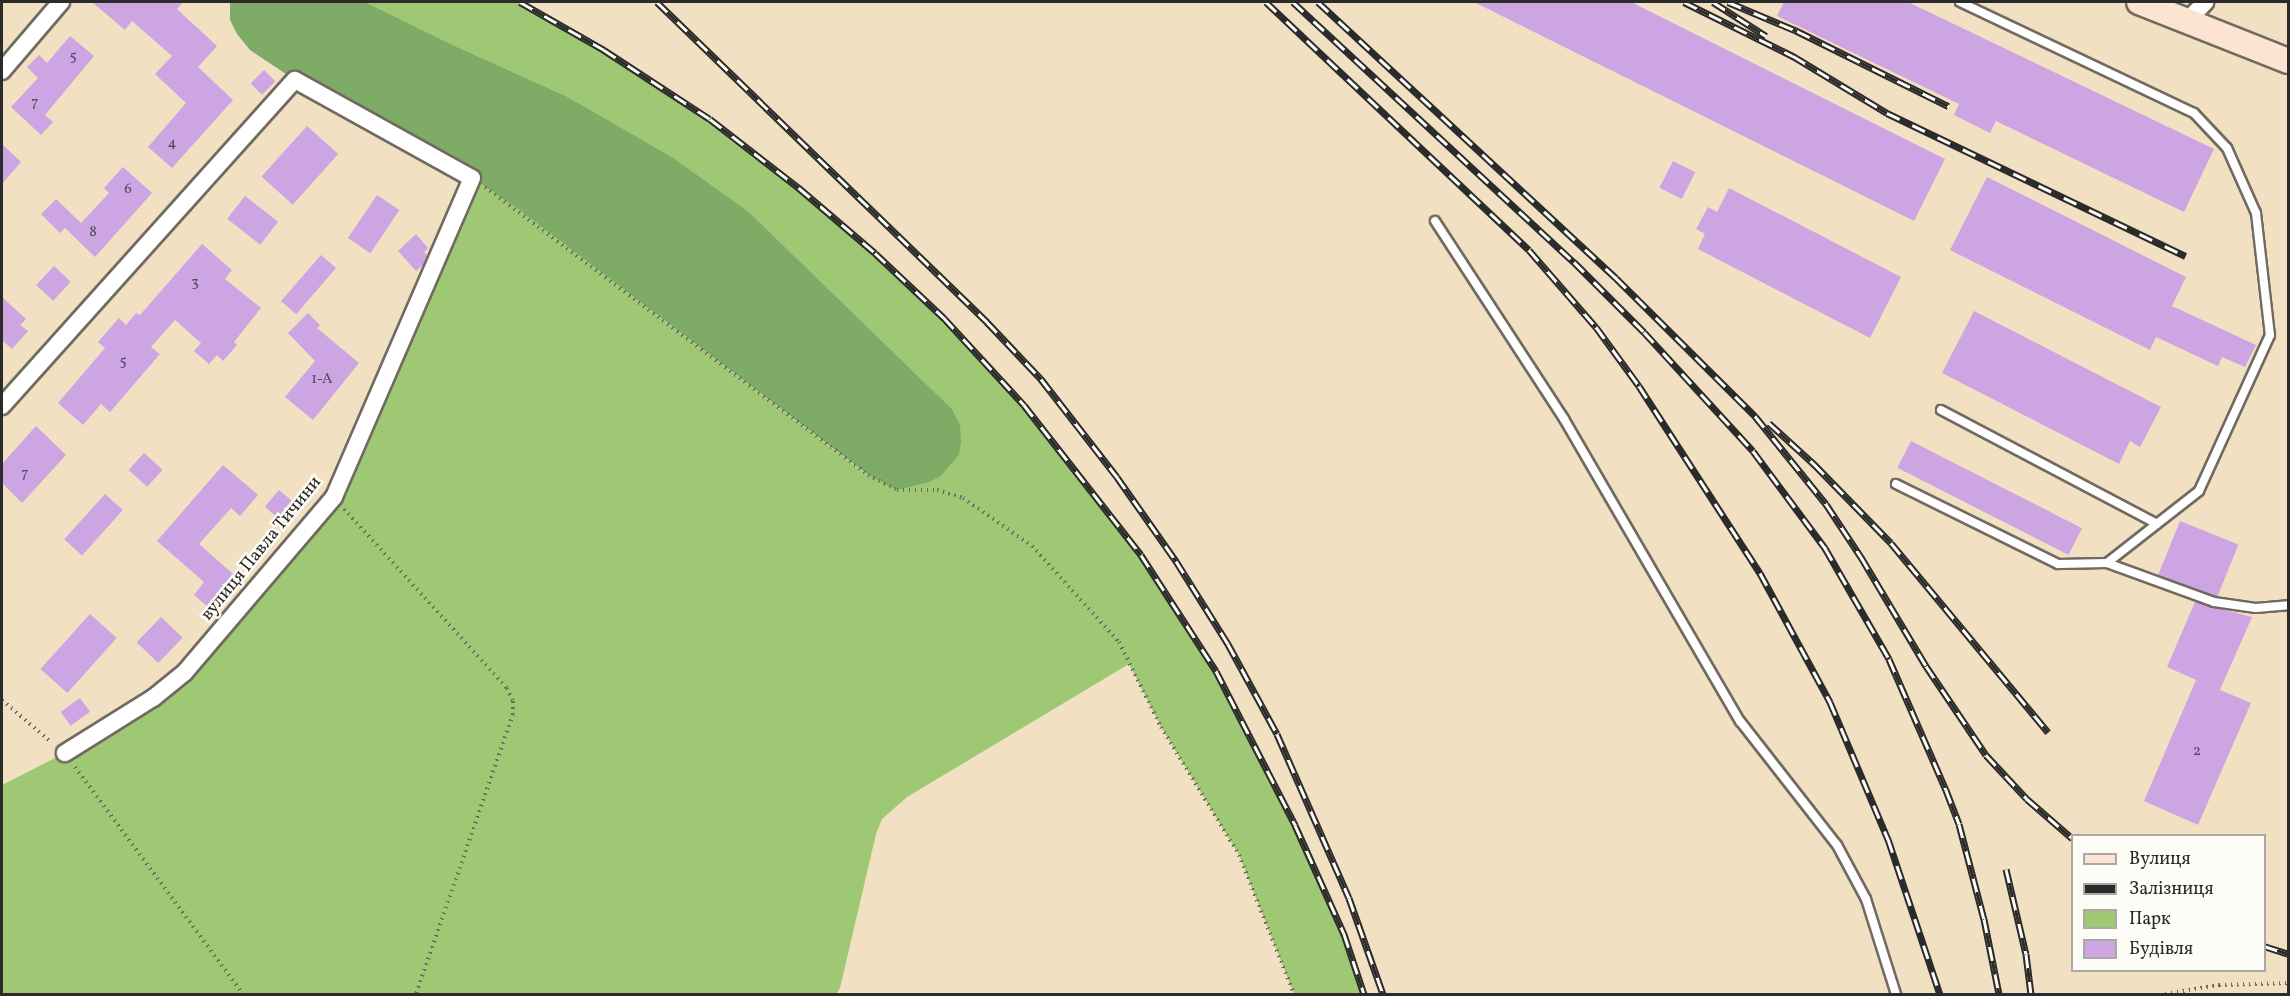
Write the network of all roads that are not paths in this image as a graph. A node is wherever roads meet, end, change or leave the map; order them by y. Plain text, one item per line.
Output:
1 (61, 2) edge
2 (1960, 2) edge
3 (2139, 2) edge
4 (2205, 2) edge
5 (2186, 22) junction
6 (2289, 61) edge
7 (2, 71) edge
8 (1435, 221) dead end
9 (2, 406) edge
10 (1941, 410) dead end
11 (1896, 484) dead end
12 (2157, 524) junction
13 (2107, 563) junction
14 (2289, 605) edge
15 (65, 753) road end
16 (1896, 994) edge

1 - 7 street
2 - 12 lane
3 - 5 street
4 - 5 street
5 - 6 street
8 - 16 lane
9 - 15 street, вулиця Павла Тичини
10 - 12 lane
11 - 13 lane
12 - 13 lane
13 - 14 lane

